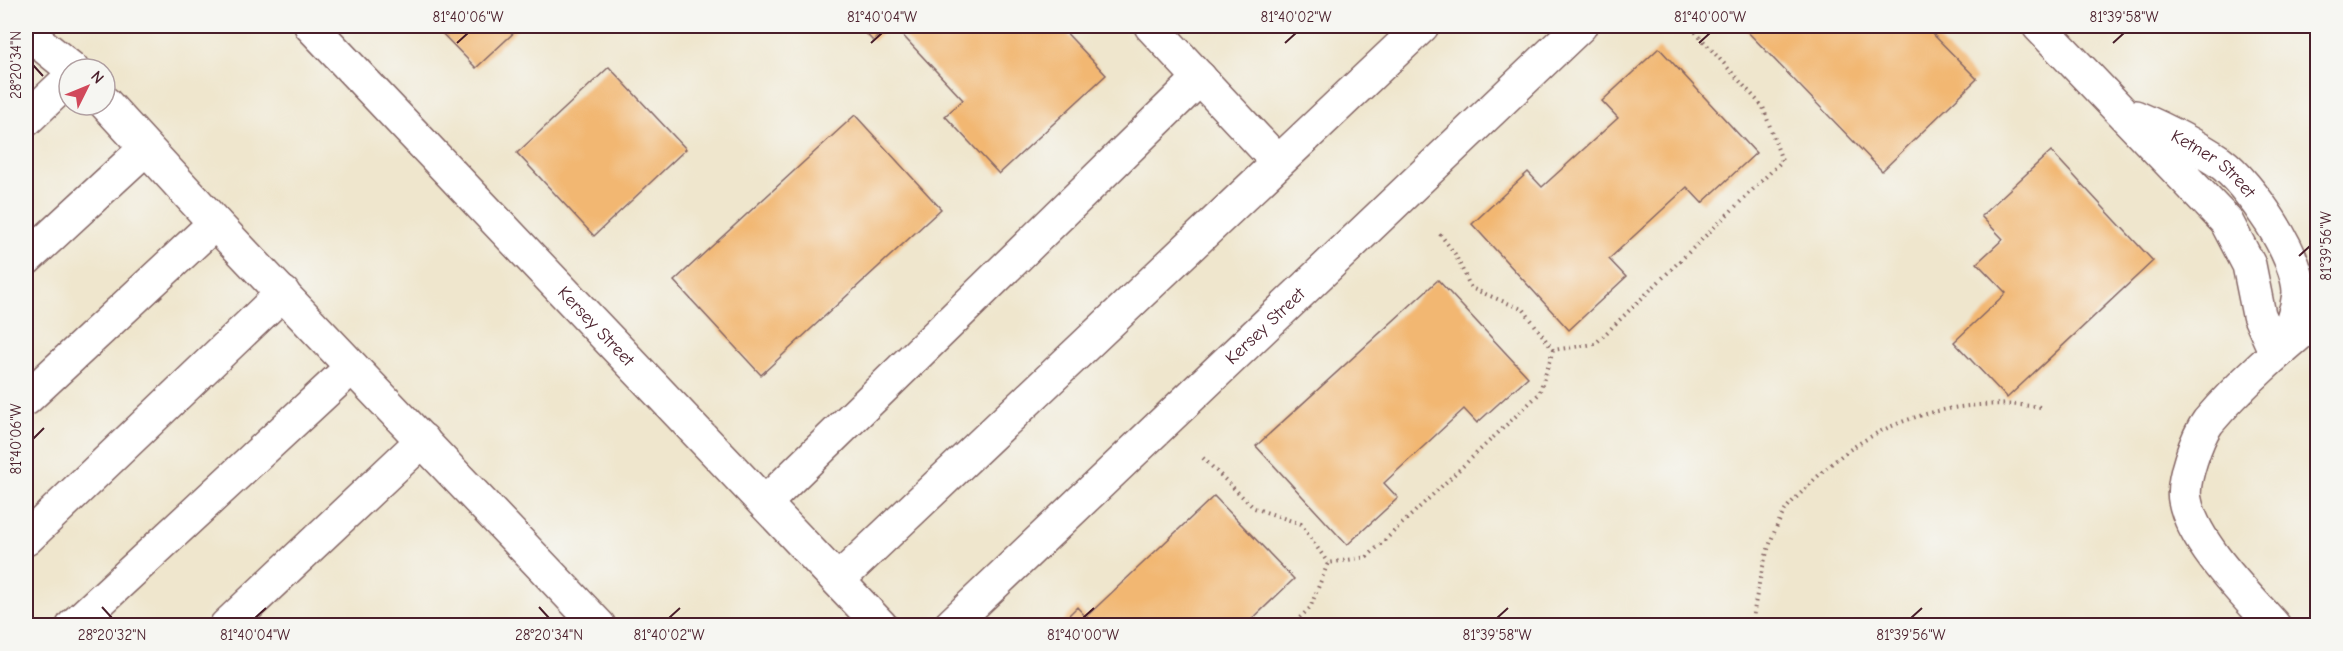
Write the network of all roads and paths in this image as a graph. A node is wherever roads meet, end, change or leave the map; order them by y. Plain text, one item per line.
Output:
1 (311, 26) edge
2 (1151, 26) edge
3 (1422, 26) edge
4 (1690, 26) edge
5 (2039, 26) edge
6 (1573, 28) edge
7 (26, 32) edge
8 (57, 57) edge
9 (1200, 78) junction
10 (57, 90) edge
11 (2120, 110) junction
12 (117, 116) edge
13 (26, 120) edge
14 (146, 148) junction
15 (1278, 162) junction
16 (215, 223) junction
17 (1440, 234) dead end
18 (26, 259) edge
19 (283, 293) junction
20 (2318, 318) edge
21 (1553, 350) junction
22 (2276, 353) junction
23 (352, 366) junction
24 (26, 399) edge
25 (2040, 407) dead end
26 (423, 440) junction
27 (1203, 458) dead end
28 (765, 503) junction
29 (26, 538) edge
30 (1328, 563) junction
31 (838, 580) junction
32 (73, 626) edge
33 (225, 626) edge
34 (598, 626) edge
35 (881, 626) edge
36 (950, 626) edge
37 (1291, 626) edge
38 (1752, 626) edge
39 (2274, 626) edge

1 - 28 street, Kersey Street
2 - 9 street
3 - 15 street
4 - 21 path
5 - 11 street, Ketner Street
6 - 36 street, Kersey Street
7 - 8 street
9 - 15 street
9 - 28 street
10 - 13 street
11 - 22 street
11 - 22 street, Ketner Street
12 - 14 street
14 - 16 street
14 - 18 street
15 - 31 street
16 - 19 street
16 - 24 street
17 - 21 path
19 - 23 street
19 - 29 street
20 - 22 street, Ketner Street
21 - 30 path
22 - 39 street, Ketner Street
23 - 26 street
23 - 32 street
25 - 38 path
26 - 33 street
26 - 34 street
27 - 30 path
28 - 31 street, Kersey Street
30 - 37 path
31 - 35 street, Kersey Street

